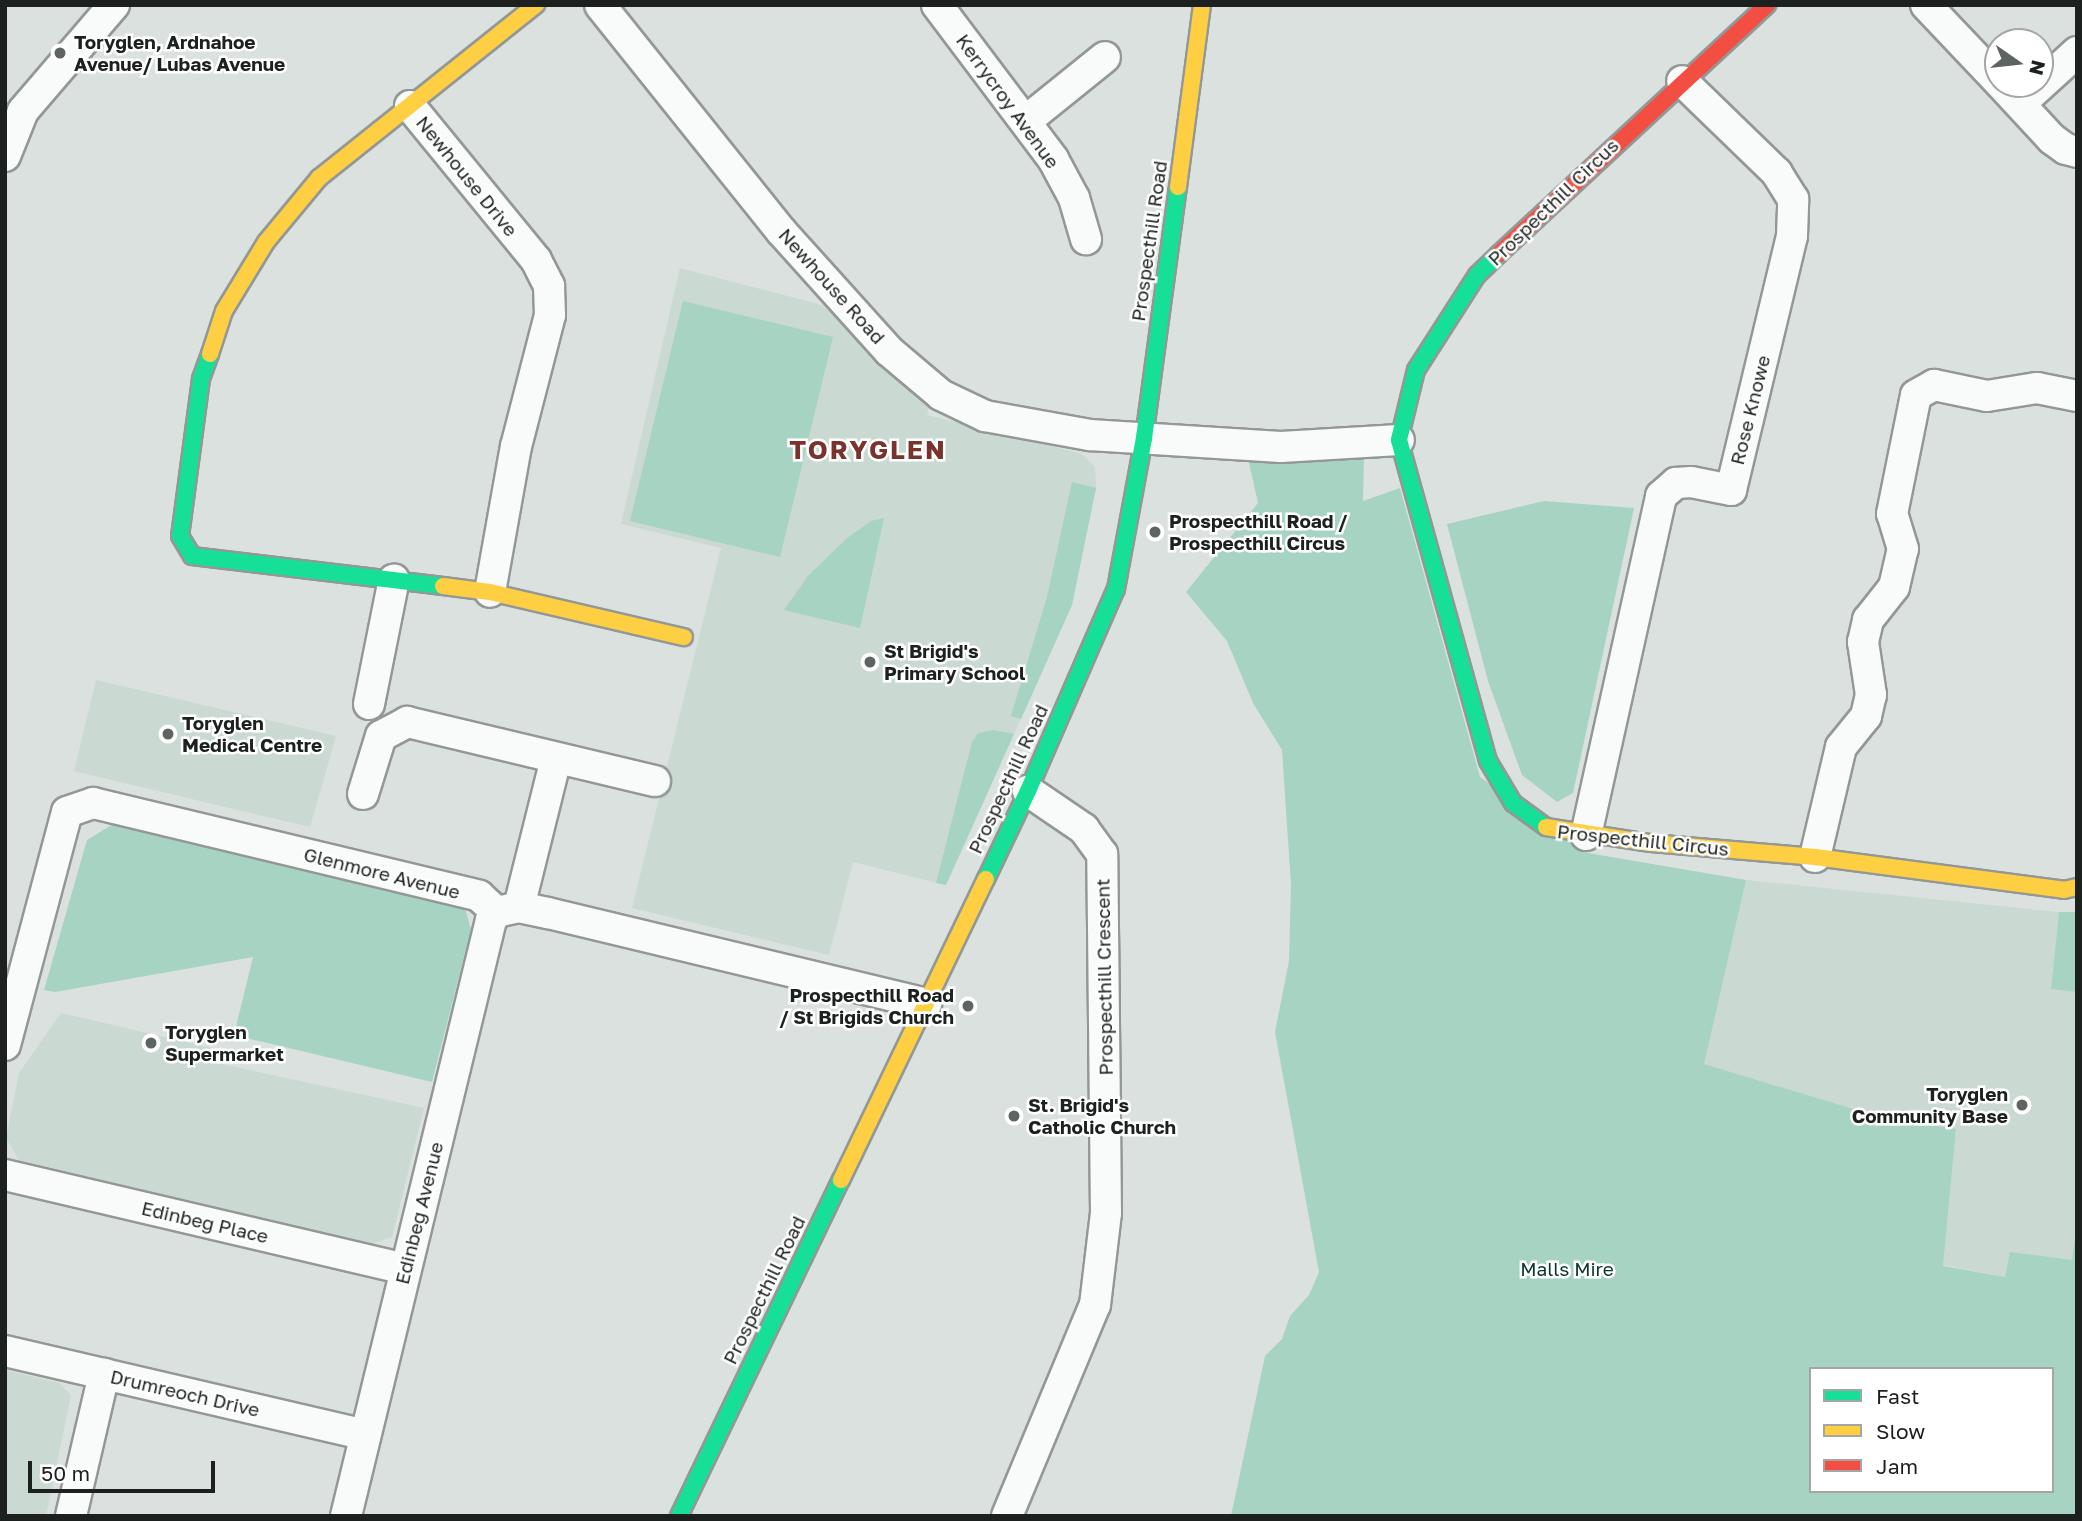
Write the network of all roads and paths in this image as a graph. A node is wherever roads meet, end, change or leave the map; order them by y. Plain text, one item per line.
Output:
1 (114, 5) edge
2 (536, 5) edge
3 (600, 5) edge
4 (937, 5) edge
5 (1202, 5) edge
6 (1767, 5) edge
7 (1926, 5) edge
8 (2077, 51) edge
9 (1105, 57) dead end
10 (2054, 64) edge
11 (1984, 67) edge
12 (1682, 80) junction
13 (2014, 98) edge
14 (410, 106) junction
15 (1027, 120) junction
16 (2077, 152) edge
17 (5, 156) edge
18 (1086, 239) dead end
19 (2077, 396) edge
20 (1144, 438) junction
21 (1398, 440) junction
22 (394, 579) junction
23 (490, 592) junction
24 (684, 637) dead end
25 (369, 704) dead end
26 (556, 759) junction
27 (655, 780) dead end
28 (1028, 791) junction
29 (363, 794) dead end
30 (1586, 835) junction
31 (1815, 857) junction
32 (2077, 887) edge
33 (508, 910) junction
34 (926, 1004) junction
35 (5, 1045) edge
36 (5, 1175) edge
37 (405, 1269) junction
38 (5, 1351) edge
39 (104, 1374) junction
40 (365, 1435) junction
41 (71, 1516) edge
42 (346, 1516) edge
43 (679, 1516) edge
44 (1007, 1516) edge

1 - 17 street
2 - 14 street
3 - 20 street, Newhouse Road
4 - 15 street, Kerrycroy Avenue
5 - 20 street, Prospecthill Road
6 - 12 street, Prospecthill Circus
7 - 11 street
8 - 10 street
9 - 15 street
12 - 21 street, Prospecthill Circus
12 - 30 street, Rose Knowe
13 - 16 street
14 - 22 street, Newhouse Drive
14 - 23 street, Newhouse Drive
15 - 18 street, Kerrycroy Avenue
19 - 31 street
20 - 21 street
20 - 28 street, Prospecthill Road
21 - 30 street, Prospecthill Circus
22 - 23 street, Newhouse Drive
22 - 25 street
23 - 24 street, Newhouse Drive
26 - 27 street
26 - 29 street
26 - 33 street, Edinbeg Avenue
28 - 34 street, Prospecthill Road
28 - 44 street, Prospecthill Crescent
30 - 31 street, Prospecthill Circus
31 - 32 street, Prospecthill Circus
33 - 34 street, Glenmore Avenue
33 - 35 street, Glenmore Avenue
33 - 37 street, Edinbeg Avenue
34 - 43 street, Prospecthill Road
36 - 37 street, Edinbeg Place
37 - 40 street, Edinbeg Avenue
38 - 39 street, Drumreoch Drive
39 - 40 street, Drumreoch Drive
39 - 41 street
40 - 42 street, Edinbeg Avenue

